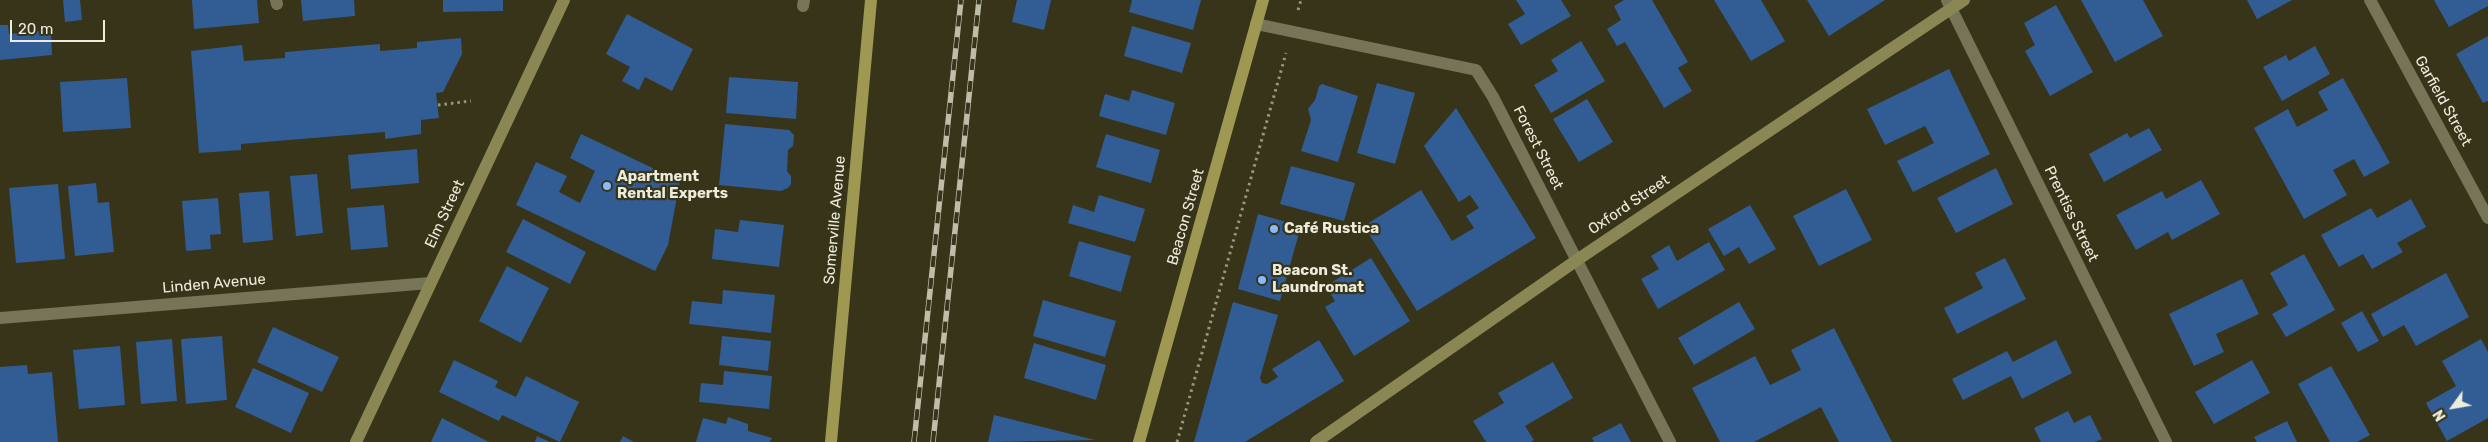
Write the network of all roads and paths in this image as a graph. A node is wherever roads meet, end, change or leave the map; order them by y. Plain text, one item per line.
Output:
1 (564, 0) edge
2 (871, 0) edge
3 (1263, 0) edge
4 (1301, 0) edge
5 (1964, 0) edge
6 (2370, 0) edge
7 (1949, 4) edge
8 (1298, 8) dead end
9 (1256, 24) junction
10 (1287, 50) dead end
11 (471, 101) dead end
12 (438, 105) dead end
13 (2488, 218) edge
14 (1577, 260) junction
15 (430, 283) junction
16 (0, 318) edge
17 (356, 442) edge
18 (831, 442) edge
19 (1139, 442) edge
20 (1177, 442) edge
21 (1316, 442) edge
22 (1670, 442) edge
23 (2166, 442) edge

1 - 15 street, Elm Street
2 - 18 main road, Somerville Avenue
3 - 9 main road, Beacon Street
4 - 8 path
5 - 7 street, Oxford Street
6 - 13 street, Garfield Street
7 - 14 street, Oxford Street
7 - 23 street, Prentiss Street
9 - 14 street, Forest Street
9 - 19 main road, Beacon Street
10 - 20 path
11 - 12 path
14 - 21 street, Oxford Street
14 - 22 street, Forest Street
15 - 16 street, Linden Avenue
15 - 17 street, Elm Street

